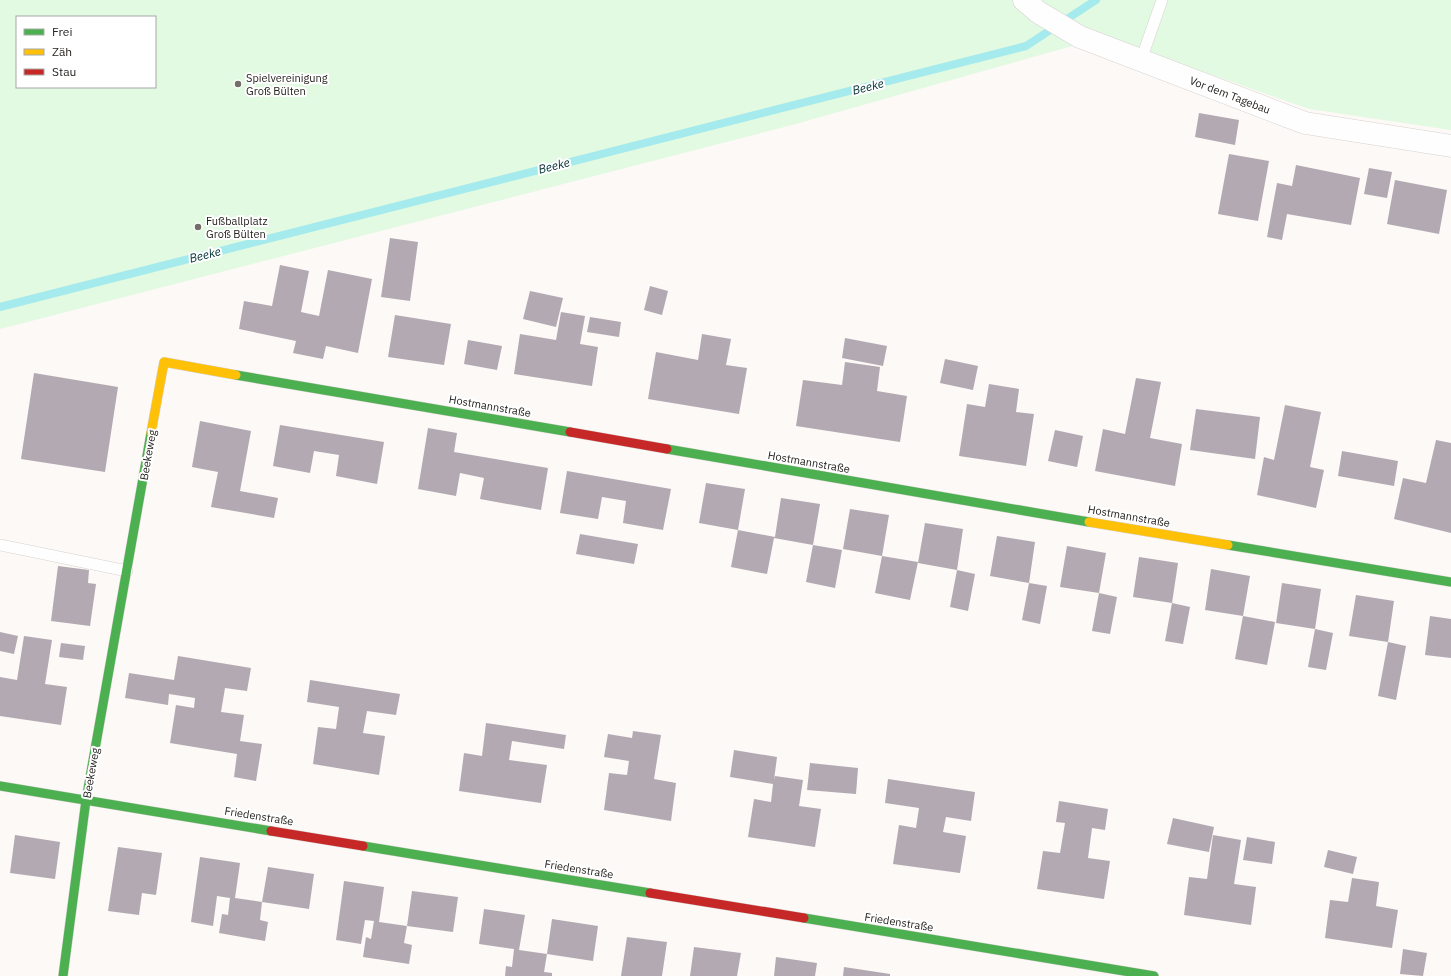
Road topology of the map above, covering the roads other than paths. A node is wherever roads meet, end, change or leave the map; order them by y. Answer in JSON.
{"nodes":[{"id":1,"x":1162,"y":0,"type":"edge"},
{"id":2,"x":1031,"y":6,"type":"edge"},
{"id":3,"x":1141,"y":60,"type":"junction"},
{"id":4,"x":1451,"y":146,"type":"edge"},
{"id":5,"x":164,"y":362,"type":"joint"},
{"id":6,"x":0,"y":545,"type":"edge"},
{"id":7,"x":127,"y":571,"type":"junction"},
{"id":8,"x":1451,"y":582,"type":"edge"},
{"id":9,"x":0,"y":786,"type":"edge"},
{"id":10,"x":86,"y":800,"type":"junction"},
{"id":11,"x":63,"y":976,"type":"edge"},
{"id":12,"x":1154,"y":976,"type":"edge"}],
"edges":[{"from":1,"to":3,"type":"lane"},
{"from":2,"to":3,"type":"street","name":"Vor dem Tagebau"},
{"from":3,"to":4,"type":"street","name":"Vor dem Tagebau"},
{"from":5,"to":7,"type":"street","name":"Beekeweg"},
{"from":5,"to":8,"type":"street","name":"Hostmannstraße"},
{"from":6,"to":7,"type":"lane"},
{"from":7,"to":10,"type":"street","name":"Beekeweg"},
{"from":9,"to":10,"type":"street","name":"Friedenstraße"},
{"from":10,"to":11,"type":"street","name":"Beekeweg"},
{"from":10,"to":12,"type":"street","name":"Friedenstraße"}]}
